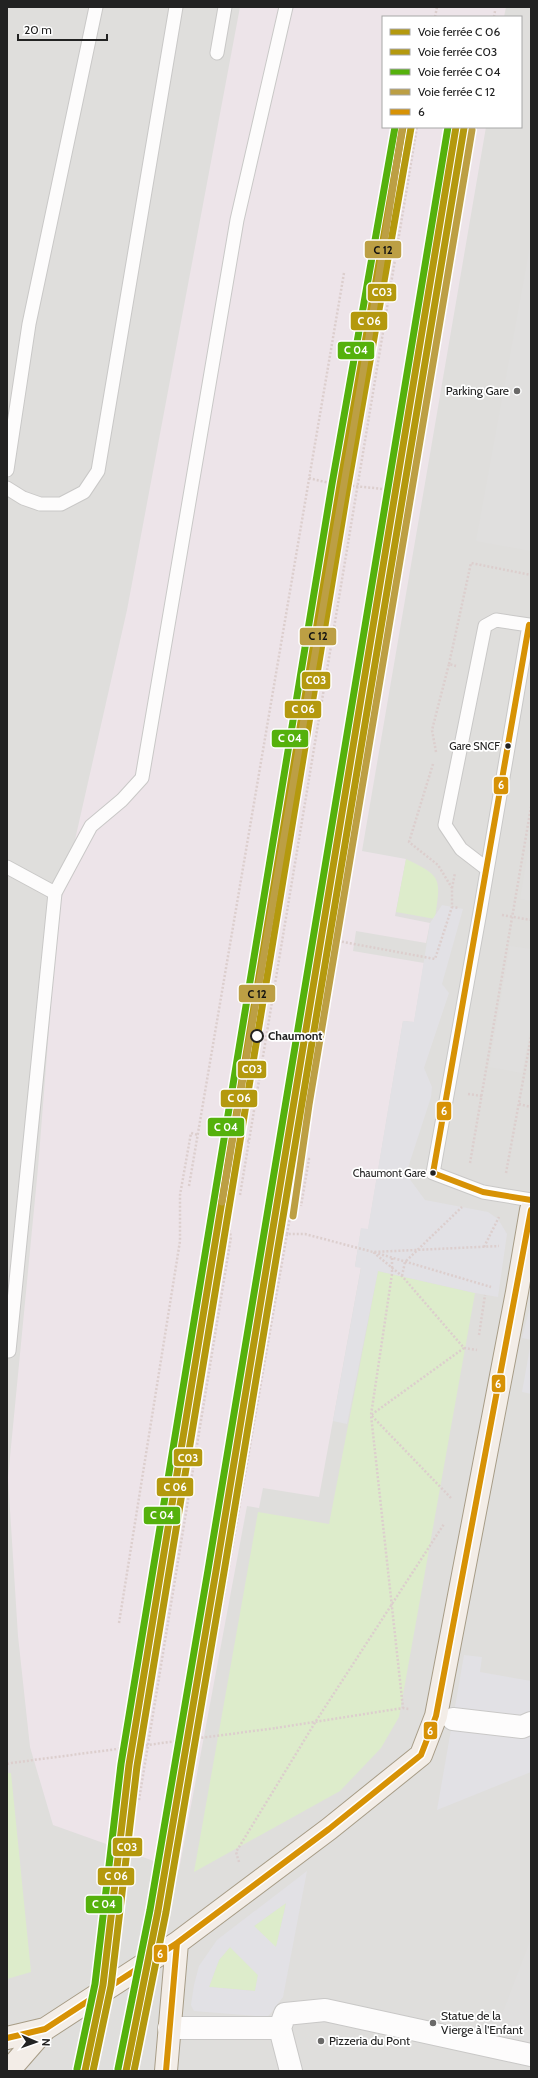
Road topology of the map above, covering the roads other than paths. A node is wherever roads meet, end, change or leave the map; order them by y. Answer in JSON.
{"nodes":[{"id":1,"x":96,"y":7,"type":"edge"},
{"id":2,"x":176,"y":7,"type":"edge"},
{"id":3,"x":225,"y":7,"type":"edge"},
{"id":4,"x":286,"y":7,"type":"edge"},
{"id":5,"x":217,"y":53,"type":"dead end"},
{"id":6,"x":7,"y":470,"type":"edge"},
{"id":7,"x":7,"y":488,"type":"edge"},
{"id":8,"x":530,"y":626,"type":"edge"},
{"id":9,"x":7,"y":867,"type":"edge"},
{"id":10,"x":487,"y":869,"type":"junction"},
{"id":11,"x":55,"y":892,"type":"junction"},
{"id":12,"x":531,"y":1200,"type":"edge"},
{"id":13,"x":531,"y":1210,"type":"edge"},
{"id":14,"x":526,"y":1269,"type":"edge"},
{"id":15,"x":9,"y":1351,"type":"dead end"},
{"id":16,"x":453,"y":1719,"type":"dead end"},
{"id":17,"x":531,"y":1723,"type":"edge"},
{"id":18,"x":177,"y":1943,"type":"junction"},
{"id":19,"x":282,"y":2021,"type":"junction"},
{"id":20,"x":49,"y":2027,"type":"junction"},
{"id":21,"x":169,"y":2028,"type":"junction"},
{"id":22,"x":7,"y":2038,"type":"edge"},
{"id":23,"x":7,"y":2046,"type":"edge"},
{"id":24,"x":531,"y":2055,"type":"edge"},
{"id":25,"x":11,"y":2070,"type":"edge"},
{"id":26,"x":166,"y":2071,"type":"edge"},
{"id":27,"x":291,"y":2071,"type":"edge"}],
"edges":[{"from":1,"to":6,"type":"lane"},
{"from":2,"to":7,"type":"lane"},
{"from":3,"to":5,"type":"lane"},
{"from":4,"to":11,"type":"lane"},
{"from":8,"to":10,"type":"lane"},
{"from":8,"to":10,"type":"lane"},
{"from":9,"to":11,"type":"lane"},
{"from":10,"to":12,"type":"lane"},
{"from":11,"to":15,"type":"lane"},
{"from":13,"to":14,"type":"main road"},
{"from":14,"to":18,"type":"main road"},
{"from":16,"to":17,"type":"street"},
{"from":18,"to":20,"type":"main road"},
{"from":18,"to":21,"type":"main road"},
{"from":19,"to":21,"type":"street"},
{"from":19,"to":24,"type":"street"},
{"from":19,"to":27,"type":"street"},
{"from":20,"to":22,"type":"main road"},
{"from":20,"to":25,"type":"main road"},
{"from":21,"to":26,"type":"main road"},
{"from":23,"to":25,"type":"main road"}]}
